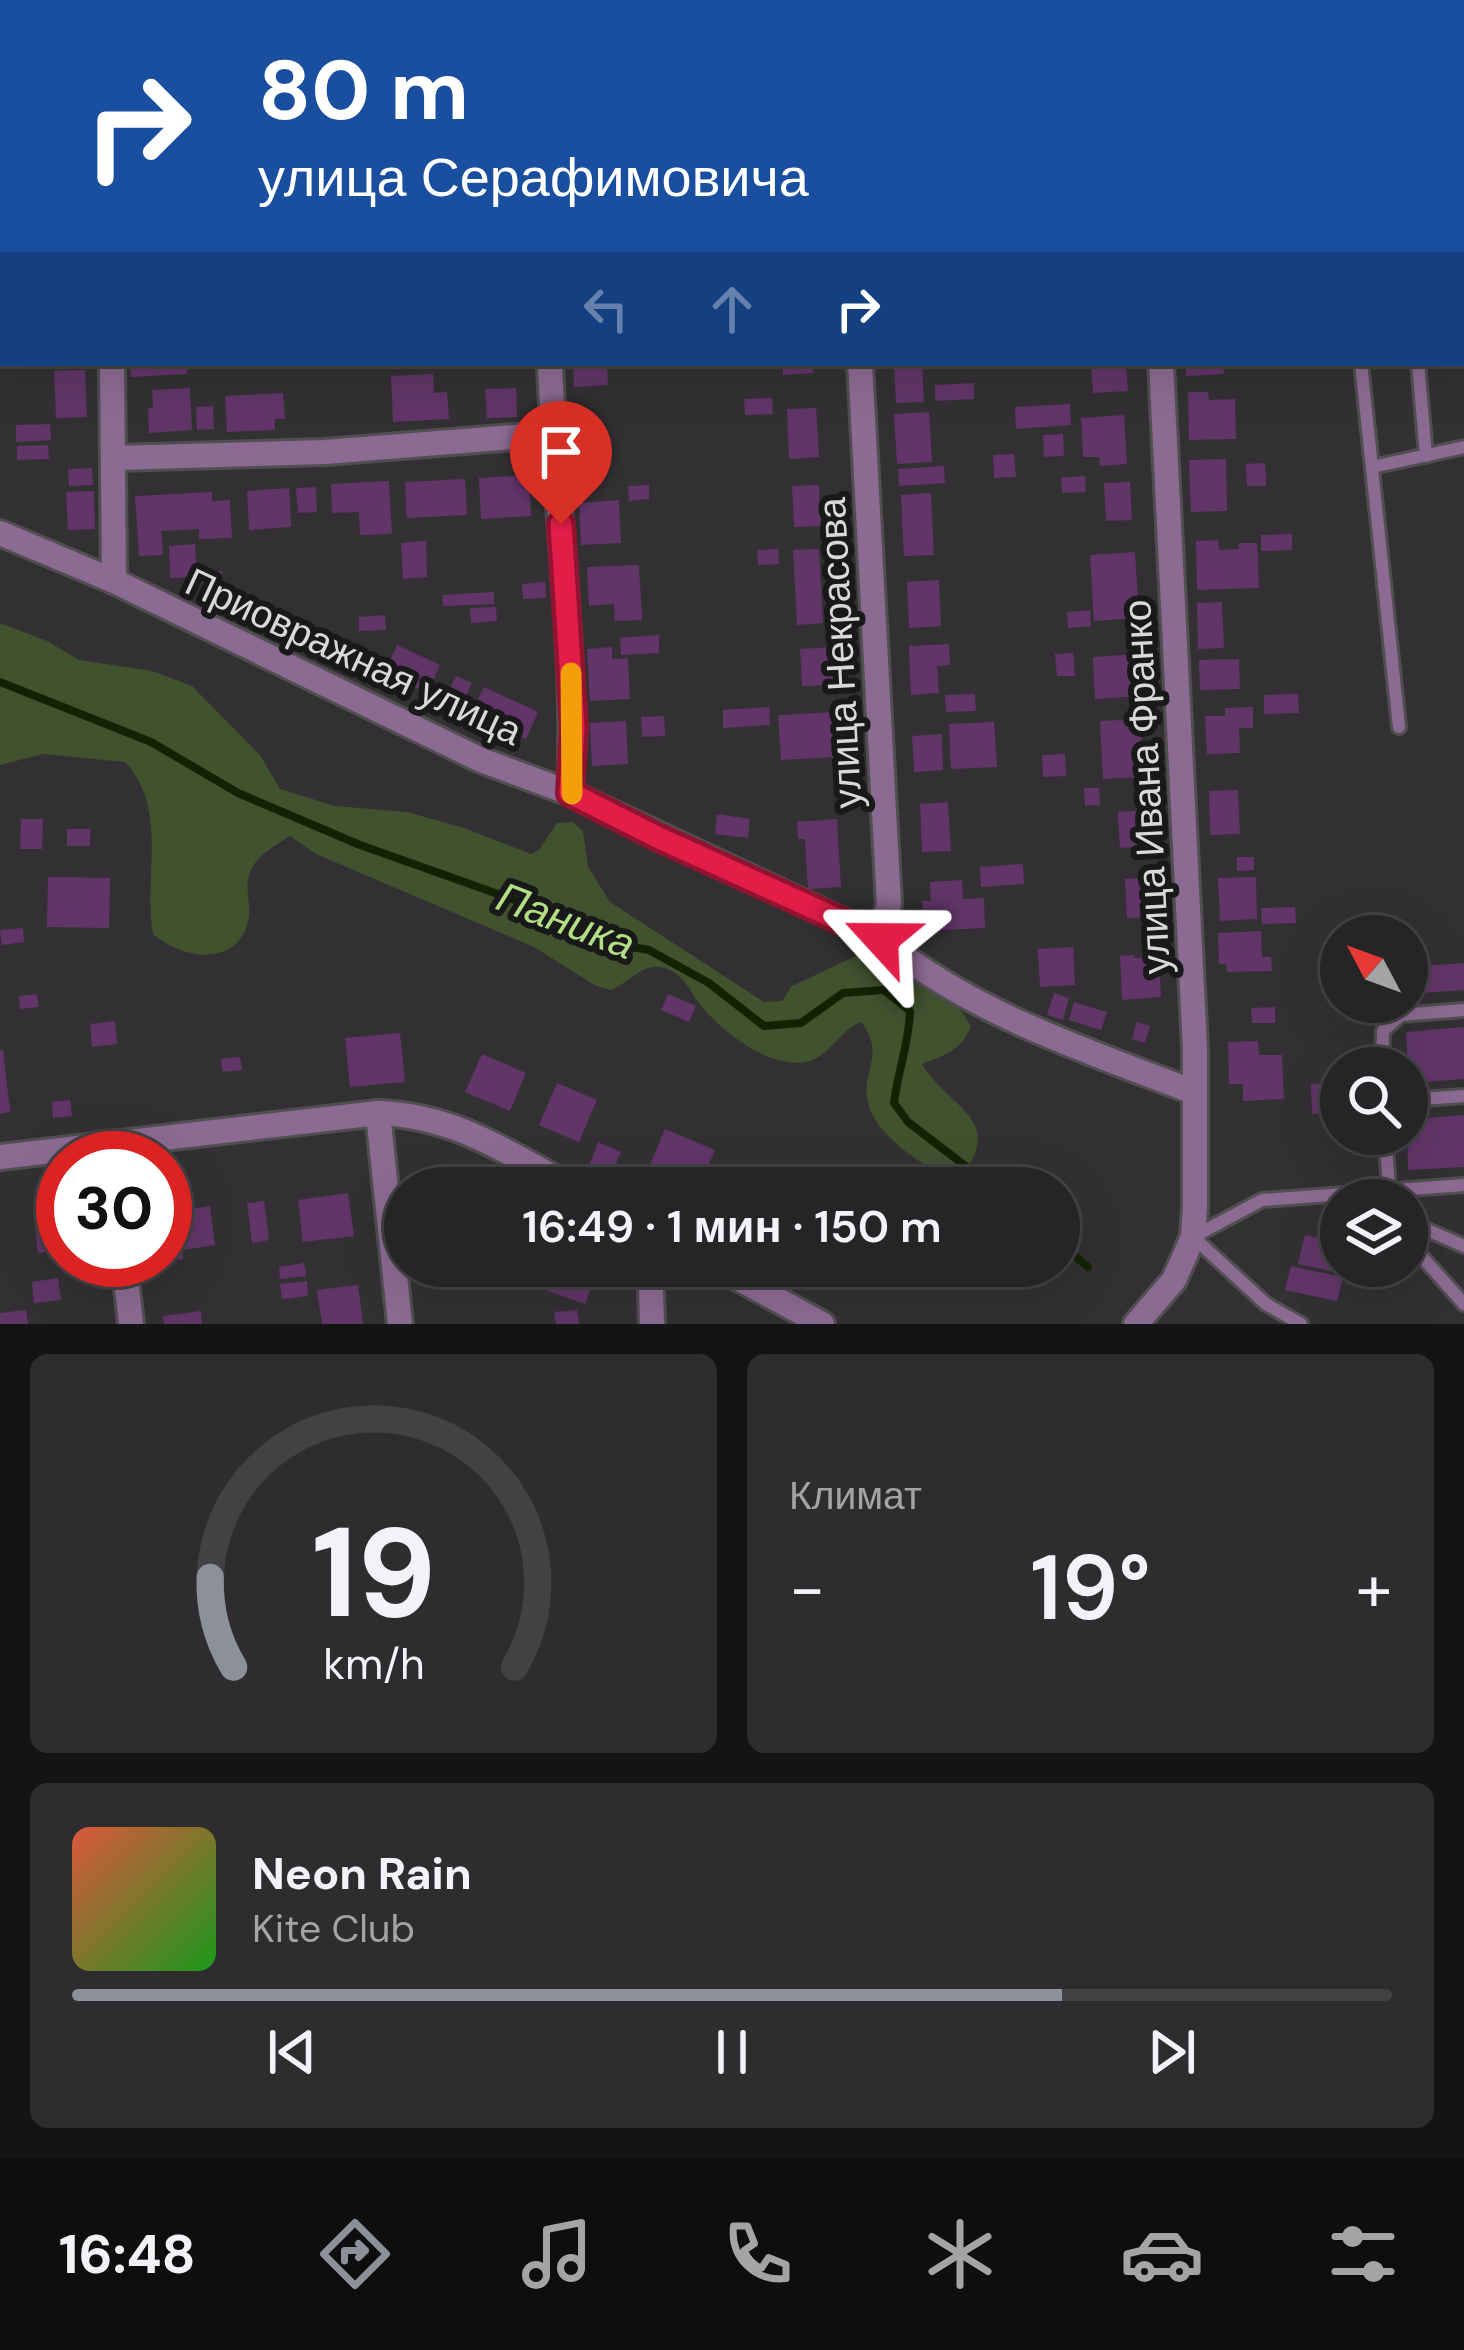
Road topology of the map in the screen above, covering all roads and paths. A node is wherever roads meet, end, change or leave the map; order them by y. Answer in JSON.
{"nodes":[{"id":1,"x":112,"y":366,"type":"edge"},
{"id":2,"x":550,"y":366,"type":"edge"},
{"id":3,"x":860,"y":366,"type":"edge"},
{"id":4,"x":1161,"y":366,"type":"edge"},
{"id":5,"x":1360,"y":366,"type":"edge"},
{"id":6,"x":1418,"y":366,"type":"edge"},
{"id":7,"x":553,"y":434,"type":"junction"},
{"id":8,"x":1464,"y":447,"type":"edge"},
{"id":9,"x":1426,"y":456,"type":"junction"},
{"id":10,"x":115,"y":458,"type":"junction"},
{"id":11,"x":1372,"y":467,"type":"junction"},
{"id":12,"x":0,"y":533,"type":"edge"},
{"id":13,"x":114,"y":581,"type":"junction"},
{"id":14,"x":1399,"y":727,"type":"dead end"},
{"id":15,"x":570,"y":793,"type":"junction"},
{"id":16,"x":881,"y":939,"type":"junction"},
{"id":17,"x":1464,"y":1010,"type":"edge"},
{"id":18,"x":1383,"y":1047,"type":"edge"},
{"id":19,"x":1195,"y":1092,"type":"junction"},
{"id":20,"x":1464,"y":1096,"type":"edge"},
{"id":21,"x":1428,"y":1099,"type":"edge"},
{"id":22,"x":378,"y":1113,"type":"junction"},
{"id":23,"x":192,"y":1139,"type":"edge"},
{"id":24,"x":36,"y":1155,"type":"edge"},
{"id":25,"x":0,"y":1157,"type":"edge"},
{"id":26,"x":534,"y":1167,"type":"edge"},
{"id":27,"x":1464,"y":1185,"type":"edge"},
{"id":28,"x":1428,"y":1190,"type":"edge"},
{"id":29,"x":1320,"y":1199,"type":"edge"},
{"id":30,"x":1428,"y":1230,"type":"edge"},
{"id":31,"x":1193,"y":1237,"type":"junction"},
{"id":32,"x":1464,"y":1246,"type":"edge"},
{"id":33,"x":1428,"y":1264,"type":"edge"},
{"id":34,"x":127,"y":1287,"type":"edge"},
{"id":35,"x":651,"y":1287,"type":"edge"},
{"id":36,"x":754,"y":1287,"type":"edge"},
{"id":37,"x":1464,"y":1304,"type":"edge"},
{"id":38,"x":131,"y":1324,"type":"edge"},
{"id":39,"x":400,"y":1324,"type":"edge"},
{"id":40,"x":652,"y":1324,"type":"edge"},
{"id":41,"x":822,"y":1324,"type":"edge"},
{"id":42,"x":1136,"y":1324,"type":"edge"},
{"id":43,"x":1300,"y":1324,"type":"edge"}],
"edges":[{"from":1,"to":10,"type":"street"},
{"from":2,"to":7,"type":"street"},
{"from":3,"to":16,"type":"street","name":"улица Некрасова"},
{"from":4,"to":19,"type":"street","name":"улица Ивана Франко"},
{"from":5,"to":11,"type":"lane"},
{"from":6,"to":9,"type":"lane"},
{"from":7,"to":10,"type":"street"},
{"from":7,"to":15,"type":"street"},
{"from":8,"to":9,"type":"lane"},
{"from":9,"to":11,"type":"lane"},
{"from":10,"to":13,"type":"street"},
{"from":11,"to":14,"type":"lane"},
{"from":12,"to":13,"type":"street","name":"Приовражная улица"},
{"from":13,"to":15,"type":"street","name":"Приовражная улица"},
{"from":15,"to":16,"type":"street","name":"Приовражная улица"},
{"from":16,"to":19,"type":"street","name":"Приовражная улица"},
{"from":17,"to":18,"type":"lane"},
{"from":19,"to":31,"type":"street","name":"улица Ивана Франко"},
{"from":20,"to":21,"type":"lane"},
{"from":22,"to":23,"type":"street"},
{"from":22,"to":26,"type":"street"},
{"from":22,"to":39,"type":"street"},
{"from":24,"to":25,"type":"street"},
{"from":27,"to":28,"type":"lane"},
{"from":29,"to":31,"type":"lane"},
{"from":30,"to":32,"type":"lane"},
{"from":31,"to":42,"type":"street"},
{"from":31,"to":43,"type":"lane"},
{"from":33,"to":37,"type":"lane"},
{"from":34,"to":38,"type":"street"},
{"from":35,"to":40,"type":"street"},
{"from":36,"to":41,"type":"street"}]}
